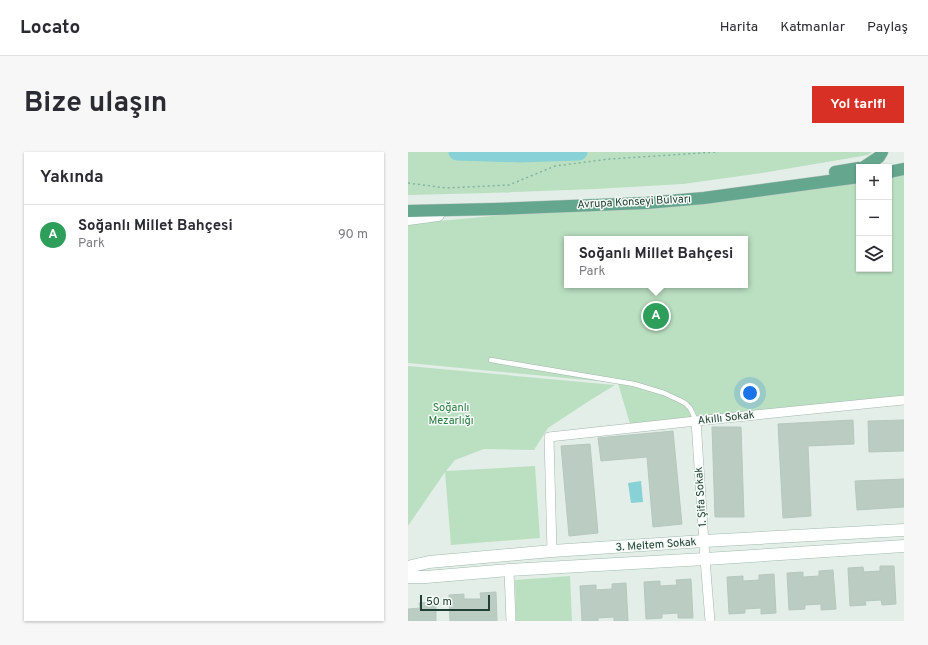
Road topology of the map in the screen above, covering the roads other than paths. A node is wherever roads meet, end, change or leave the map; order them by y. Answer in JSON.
{"nodes":[{"id":1,"x":881,"y":154,"type":"edge"},
{"id":2,"x":868,"y":164,"type":"edge"},
{"id":3,"x":856,"y":168,"type":"edge"},
{"id":4,"x":904,"y":169,"type":"edge"},
{"id":5,"x":892,"y":171,"type":"edge"},
{"id":6,"x":856,"y":177,"type":"edge"},
{"id":7,"x":758,"y":190,"type":"junction"},
{"id":8,"x":495,"y":209,"type":"junction"},
{"id":9,"x":408,"y":211,"type":"edge"},
{"id":10,"x":408,"y":219,"type":"edge"},
{"id":11,"x":491,"y":360,"type":"dead end"},
{"id":12,"x":904,"y":400,"type":"edge"},
{"id":13,"x":696,"y":421,"type":"junction"},
{"id":14,"x":904,"y":530,"type":"edge"},
{"id":15,"x":704,"y":541,"type":"junction"},
{"id":16,"x":904,"y":546,"type":"edge"},
{"id":17,"x":552,"y":552,"type":"junction"},
{"id":18,"x":705,"y":559,"type":"junction"},
{"id":19,"x":408,"y":567,"type":"edge"},
{"id":20,"x":509,"y":570,"type":"junction"},
{"id":21,"x":408,"y":577,"type":"edge"},
{"id":22,"x":511,"y":621,"type":"edge"},
{"id":23,"x":710,"y":621,"type":"edge"}],
"edges":[{"from":1,"to":2,"type":"main road"},
{"from":3,"to":7,"type":"main road"},
{"from":4,"to":5,"type":"main road"},
{"from":6,"to":7,"type":"main road","name":"Avrupa Konseyi Bulvarı"},
{"from":7,"to":8,"type":"main road","name":"Avrupa Konseyi Bulvarı"},
{"from":8,"to":9,"type":"main road","name":"Avrupa Konseyi Bulvarı"},
{"from":8,"to":10,"type":"street"},
{"from":11,"to":13,"type":"lane"},
{"from":12,"to":13,"type":"street","name":"Akıllı Sokak"},
{"from":13,"to":15,"type":"street","name":"1. Şifa Sokak"},
{"from":13,"to":17,"type":"street","name":"Akıllı Sokak"},
{"from":14,"to":15,"type":"street","name":"3. Meltem Sokak"},
{"from":15,"to":17,"type":"street","name":"3. Meltem Sokak"},
{"from":15,"to":18,"type":"street","name":"1. Şifa Sokak"},
{"from":16,"to":18,"type":"street","name":"3. Meltem Sokak"},
{"from":17,"to":19,"type":"street","name":"3. Meltem Sokak"},
{"from":18,"to":20,"type":"street","name":"3. Meltem Sokak"},
{"from":18,"to":23,"type":"street","name":"1. Şifa Sokak"},
{"from":20,"to":21,"type":"street","name":"3. Meltem Sokak"},
{"from":20,"to":22,"type":"street"}]}
